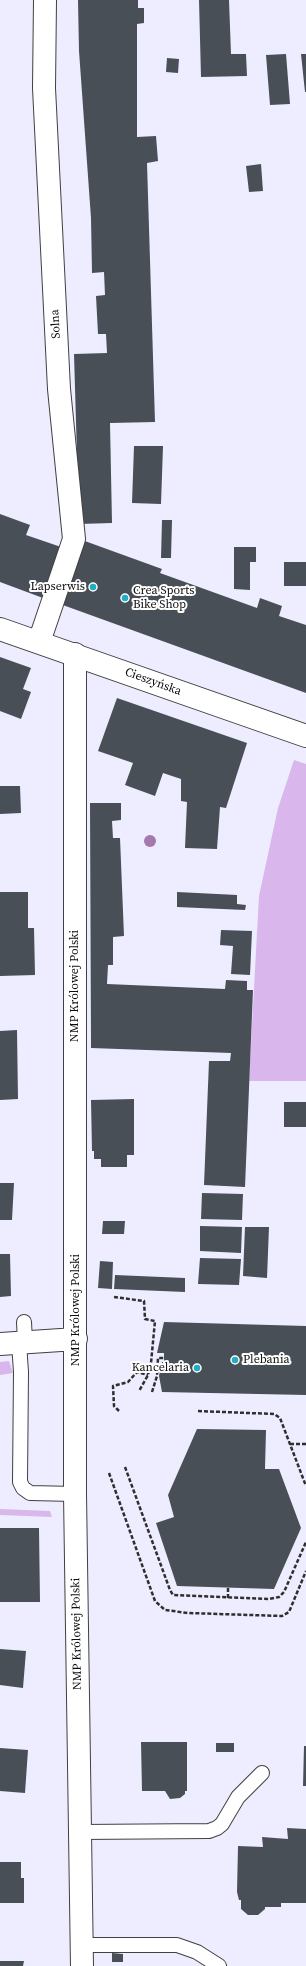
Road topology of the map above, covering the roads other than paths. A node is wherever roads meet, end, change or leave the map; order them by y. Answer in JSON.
{"nodes":[{"id":1,"x":45,"y":0,"type":"edge"},
{"id":2,"x":0,"y":628,"type":"edge"},
{"id":3,"x":40,"y":642,"type":"junction"},
{"id":4,"x":75,"y":654,"type":"junction"},
{"id":5,"x":306,"y":736,"type":"edge"},
{"id":6,"x":17,"y":1338,"type":"edge"},
{"id":7,"x":76,"y":1339,"type":"junction"},
{"id":8,"x":75,"y":1494,"type":"junction"},
{"id":9,"x":262,"y":1773,"type":"dead end"},
{"id":10,"x":80,"y":1832,"type":"junction"},
{"id":11,"x":82,"y":1945,"type":"junction"},
{"id":12,"x":82,"y":1966,"type":"edge"},
{"id":13,"x":219,"y":1966,"type":"edge"}],
"edges":[{"from":1,"to":3,"type":"street","name":"Solna"},
{"from":2,"to":3,"type":"street","name":"Cieszyńska"},
{"from":3,"to":4,"type":"street","name":"Cieszyńska"},
{"from":4,"to":5,"type":"street","name":"Cieszyńska"},
{"from":4,"to":7,"type":"street","name":"NMP Królowej Polski"},
{"from":6,"to":7,"type":"street"},
{"from":6,"to":8,"type":"lane"},
{"from":7,"to":8,"type":"street","name":"NMP Królowej Polski"},
{"from":8,"to":10,"type":"street","name":"NMP Królowej Polski"},
{"from":9,"to":10,"type":"lane"},
{"from":10,"to":11,"type":"street","name":"NMP Królowej Polski"},
{"from":11,"to":12,"type":"street","name":"NMP Królowej Polski"},
{"from":11,"to":13,"type":"lane"}]}
